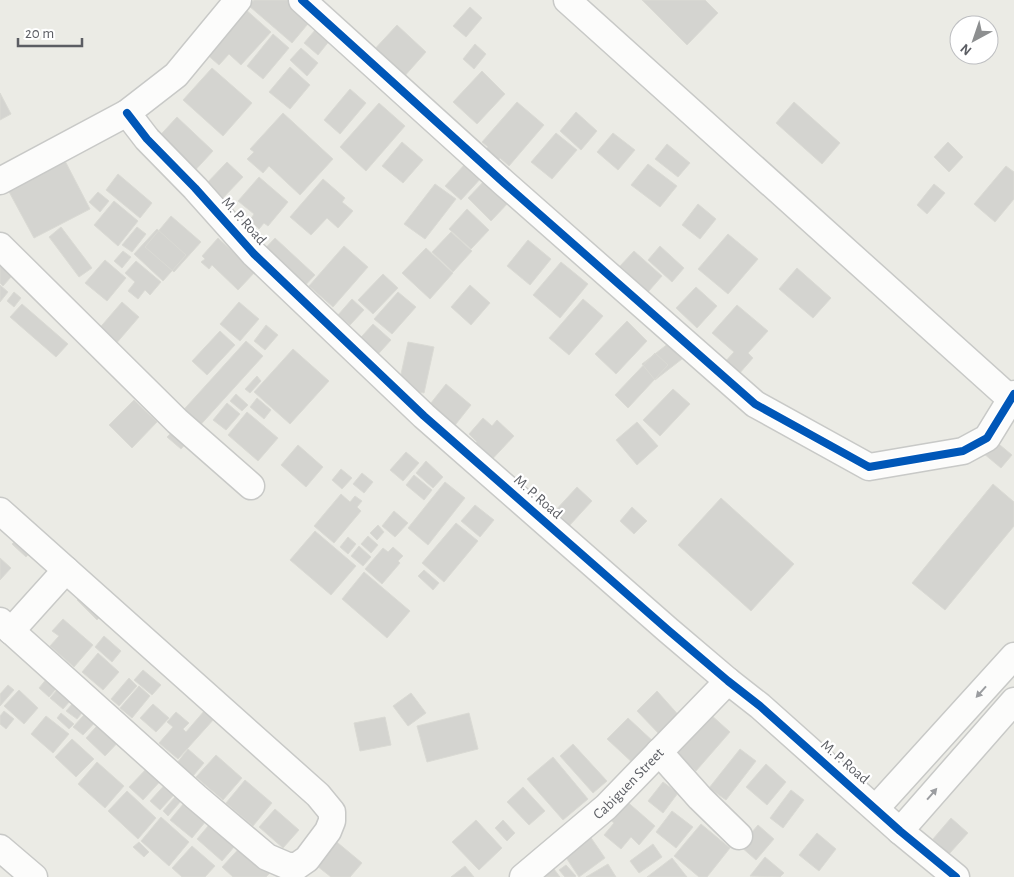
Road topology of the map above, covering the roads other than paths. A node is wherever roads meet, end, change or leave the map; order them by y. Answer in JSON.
{"nodes":[{"id":1,"x":238,"y":0,"type":"edge"},
{"id":2,"x":302,"y":0,"type":"edge"},
{"id":3,"x":567,"y":0,"type":"edge"},
{"id":4,"x":127,"y":113,"type":"junction"},
{"id":5,"x":0,"y":181,"type":"edge"},
{"id":6,"x":0,"y":246,"type":"edge"},
{"id":7,"x":1013,"y":398,"type":"edge"},
{"id":8,"x":251,"y":486,"type":"dead end"},
{"id":9,"x":0,"y":511,"type":"edge"},
{"id":10,"x":66,"y":570,"type":"junction"},
{"id":11,"x":6,"y":626,"type":"edge"},
{"id":12,"x":1014,"y":656,"type":"edge"},
{"id":13,"x":728,"y":681,"type":"junction"},
{"id":14,"x":1014,"y":702,"type":"edge"},
{"id":15,"x":659,"y":752,"type":"junction"},
{"id":16,"x":876,"y":808,"type":"junction"},
{"id":17,"x":900,"y":831,"type":"junction"},
{"id":18,"x":740,"y":836,"type":"dead end"},
{"id":19,"x":0,"y":848,"type":"edge"},
{"id":20,"x":34,"y":877,"type":"edge"},
{"id":21,"x":523,"y":877,"type":"edge"},
{"id":22,"x":956,"y":877,"type":"edge"}],
"edges":[{"from":1,"to":4,"type":"street"},
{"from":2,"to":7,"type":"street"},
{"from":3,"to":7,"type":"street"},
{"from":4,"to":5,"type":"street"},
{"from":4,"to":13,"type":"street","name":"M. P. Road"},
{"from":6,"to":8,"type":"street"},
{"from":9,"to":10,"type":"street"},
{"from":10,"to":11,"type":"street"},
{"from":10,"to":11,"type":"street"},
{"from":12,"to":16,"type":"street","one_way":true},
{"from":13,"to":15,"type":"street","name":"Cabiguen Street"},
{"from":13,"to":16,"type":"street","name":"M. P. Road"},
{"from":17,"to":14,"type":"street","one_way":true},
{"from":15,"to":18,"type":"street"},
{"from":15,"to":21,"type":"street","name":"Cabiguen Street"},
{"from":16,"to":17,"type":"street","name":"M. P. Road"},
{"from":17,"to":22,"type":"street","name":"M. P. Road"},
{"from":19,"to":20,"type":"street"}]}
